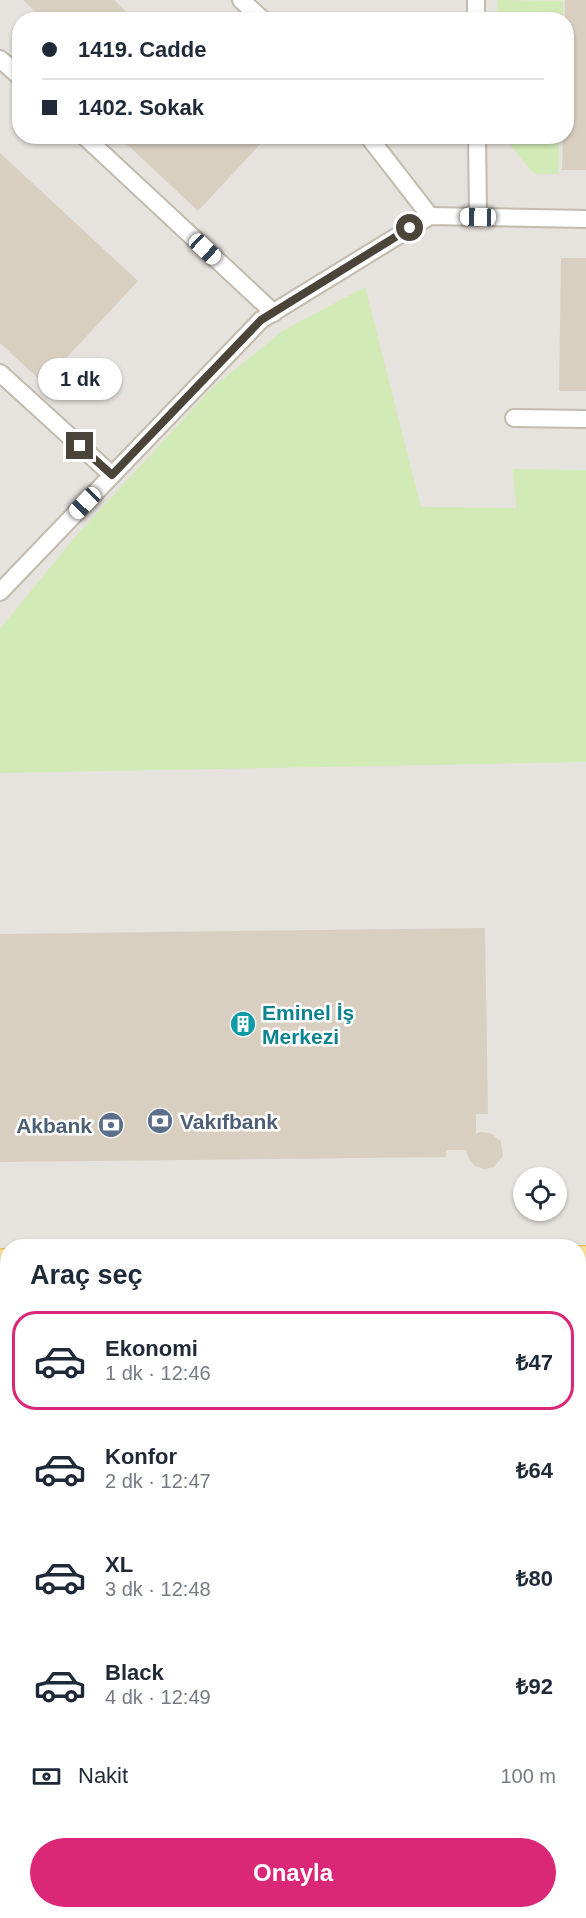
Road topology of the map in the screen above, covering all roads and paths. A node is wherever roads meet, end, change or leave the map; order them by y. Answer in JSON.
{"nodes":[{"id":1,"x":241,"y":0,"type":"edge"},
{"id":2,"x":254,"y":12,"type":"edge"},
{"id":3,"x":0,"y":59,"type":"edge"},
{"id":4,"x":12,"y":70,"type":"edge"},
{"id":5,"x":93,"y":144,"type":"edge"},
{"id":6,"x":374,"y":144,"type":"edge"},
{"id":7,"x":477,"y":144,"type":"edge"},
{"id":8,"x":429,"y":216,"type":"junction"},
{"id":9,"x":478,"y":217,"type":"junction"},
{"id":10,"x":586,"y":219,"type":"edge"},
{"id":11,"x":274,"y":313,"type":"junction"},
{"id":12,"x":0,"y":373,"type":"edge"},
{"id":13,"x":514,"y":418,"type":"dead end"},
{"id":14,"x":586,"y":419,"type":"edge"},
{"id":15,"x":112,"y":475,"type":"junction"},
{"id":16,"x":0,"y":592,"type":"edge"}],
"edges":[{"from":1,"to":2,"type":"lane"},
{"from":3,"to":4,"type":"lane"},
{"from":5,"to":11,"type":"lane"},
{"from":6,"to":8,"type":"lane"},
{"from":7,"to":9,"type":"lane"},
{"from":8,"to":9,"type":"lane"},
{"from":8,"to":11,"type":"lane"},
{"from":9,"to":10,"type":"lane"},
{"from":11,"to":15,"type":"lane"},
{"from":12,"to":15,"type":"lane"},
{"from":13,"to":14,"type":"lane"},
{"from":15,"to":16,"type":"lane"}]}
